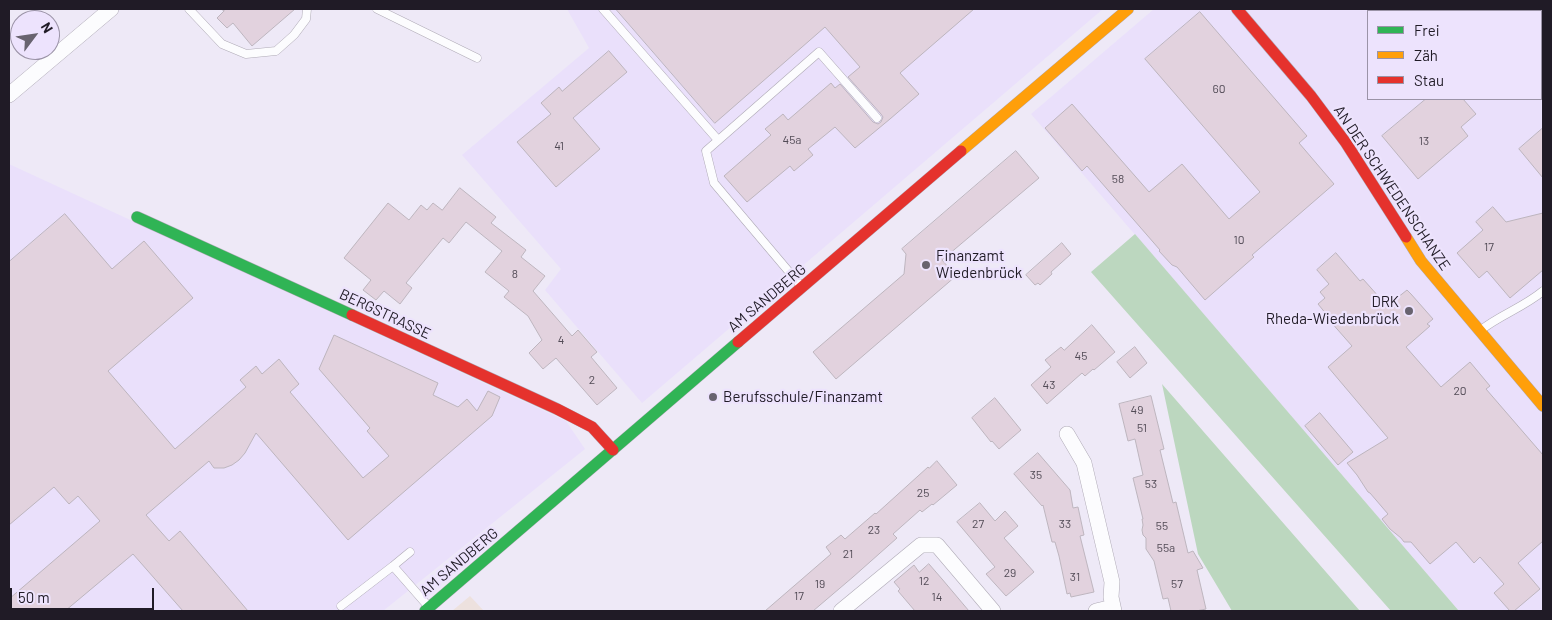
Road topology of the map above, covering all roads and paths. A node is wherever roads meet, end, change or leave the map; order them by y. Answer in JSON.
{"nodes":[{"id":1,"x":110,"y":9,"type":"edge"},
{"id":2,"x":189,"y":9,"type":"edge"},
{"id":3,"x":306,"y":9,"type":"edge"},
{"id":4,"x":377,"y":9,"type":"edge"},
{"id":5,"x":603,"y":9,"type":"edge"},
{"id":6,"x":1128,"y":9,"type":"edge"},
{"id":7,"x":1237,"y":9,"type":"edge"},
{"id":8,"x":477,"y":58,"type":"dead end"},
{"id":9,"x":9,"y":95,"type":"edge"},
{"id":10,"x":877,"y":118,"type":"dead end"},
{"id":11,"x":718,"y":140,"type":"junction"},
{"id":12,"x":137,"y":217,"type":"dead end"},
{"id":13,"x":803,"y":288,"type":"junction"},
{"id":14,"x":1543,"y":291,"type":"edge"},
{"id":15,"x":1479,"y":331,"type":"junction"},
{"id":16,"x":1543,"y":406,"type":"edge"},
{"id":17,"x":1067,"y":434,"type":"dead end"},
{"id":18,"x":613,"y":450,"type":"junction"},
{"id":19,"x":410,"y":552,"type":"dead end"},
{"id":20,"x":393,"y":566,"type":"junction"},
{"id":21,"x":341,"y":606,"type":"dead end"},
{"id":22,"x":1114,"y":609,"type":"edge"},
{"id":23,"x":429,"y":610,"type":"edge"},
{"id":24,"x":842,"y":611,"type":"edge"},
{"id":25,"x":993,"y":611,"type":"edge"},
{"id":26,"x":1096,"y":611,"type":"edge"}],
"edges":[{"from":1,"to":9,"type":"street"},
{"from":2,"to":3,"type":"lane"},
{"from":4,"to":8,"type":"lane"},
{"from":5,"to":11,"type":"lane"},
{"from":6,"to":13,"type":"street","name":"AM SANDBERG"},
{"from":7,"to":15,"type":"street","name":"AN DER SCHWEDENSCHANZE"},
{"from":10,"to":11,"type":"lane"},
{"from":11,"to":13,"type":"lane"},
{"from":12,"to":18,"type":"street","name":"BERGSTRASSE"},
{"from":13,"to":18,"type":"street","name":"AM SANDBERG"},
{"from":14,"to":15,"type":"lane"},
{"from":15,"to":16,"type":"street","name":"AN DER SCHWEDENSCHANZE"},
{"from":17,"to":22,"type":"street"},
{"from":18,"to":23,"type":"street","name":"AM SANDBERG"},
{"from":19,"to":20,"type":"lane"},
{"from":20,"to":21,"type":"lane"},
{"from":20,"to":23,"type":"lane"},
{"from":22,"to":26,"type":"street"},
{"from":24,"to":25,"type":"street"}]}
